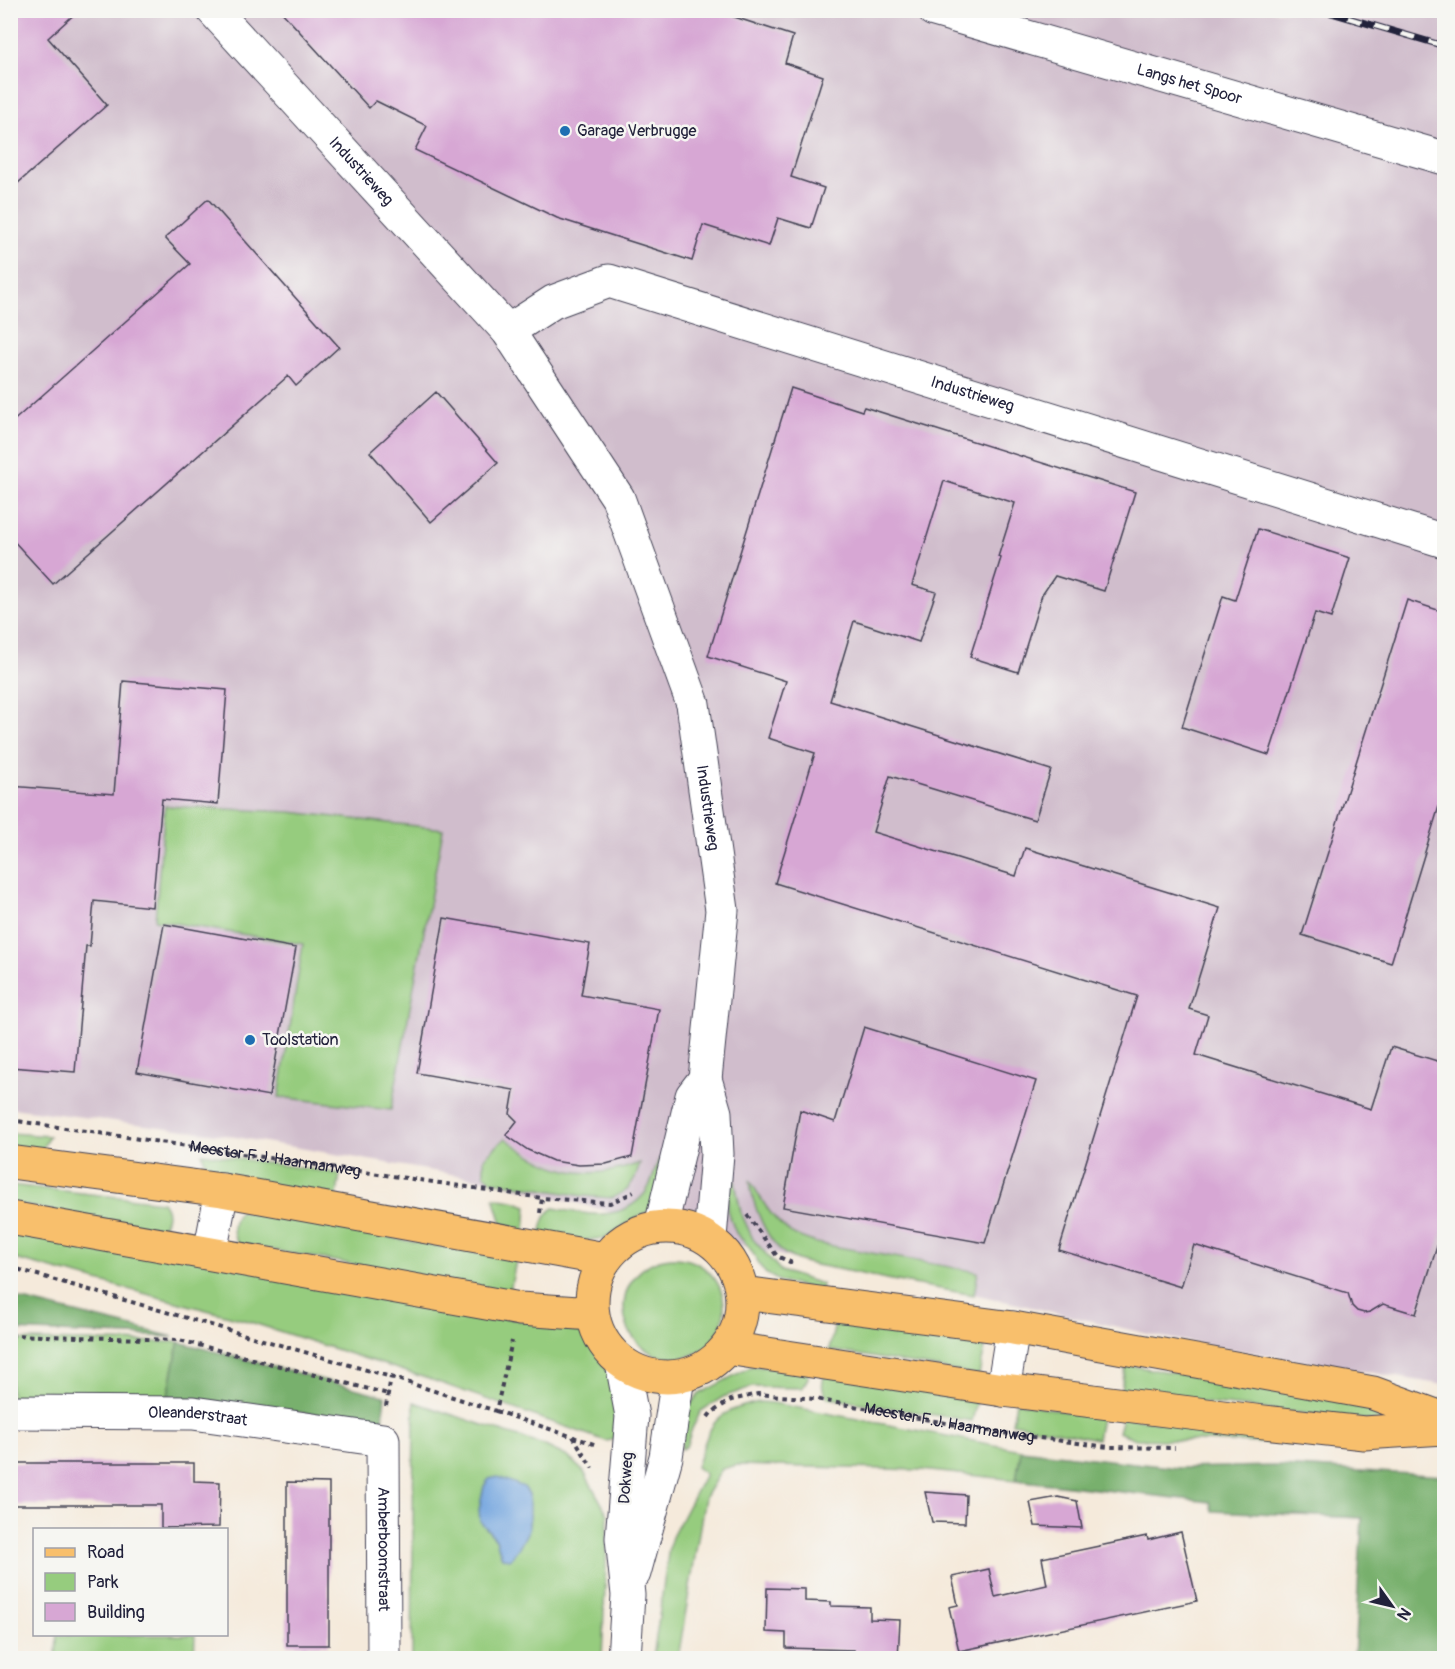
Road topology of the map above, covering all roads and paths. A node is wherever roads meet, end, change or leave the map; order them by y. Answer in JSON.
{"nodes":[{"id":1,"x":213,"y":10,"type":"edge"},
{"id":2,"x":934,"y":10,"type":"edge"},
{"id":3,"x":1444,"y":158,"type":"edge"},
{"id":4,"x":508,"y":331,"type":"junction"},
{"id":5,"x":1444,"y":542,"type":"edge"},
{"id":6,"x":705,"y":1078,"type":"junction"},
{"id":7,"x":10,"y":1120,"type":"edge"},
{"id":8,"x":10,"y":1162,"type":"edge"},
{"id":9,"x":222,"y":1190,"type":"junction"},
{"id":10,"x":542,"y":1198,"type":"dead end"},
{"id":11,"x":10,"y":1218,"type":"edge"},
{"id":12,"x":661,"y":1226,"type":"junction"},
{"id":13,"x":710,"y":1238,"type":"junction"},
{"id":14,"x":210,"y":1253,"type":"junction"},
{"id":15,"x":605,"y":1259,"type":"junction"},
{"id":16,"x":743,"y":1293,"type":"junction"},
{"id":17,"x":592,"y":1314,"type":"junction"},
{"id":18,"x":1013,"y":1328,"type":"junction"},
{"id":19,"x":10,"y":1335,"type":"edge"},
{"id":20,"x":727,"y":1348,"type":"junction"},
{"id":21,"x":622,"y":1363,"type":"junction"},
{"id":22,"x":391,"y":1377,"type":"dead end"},
{"id":23,"x":678,"y":1377,"type":"junction"},
{"id":24,"x":1003,"y":1390,"type":"junction"},
{"id":25,"x":495,"y":1411,"type":"dead end"},
{"id":26,"x":10,"y":1412,"type":"edge"},
{"id":27,"x":1444,"y":1419,"type":"edge"},
{"id":28,"x":706,"y":1422,"type":"dead end"},
{"id":29,"x":1444,"y":1428,"type":"edge"},
{"id":30,"x":383,"y":1440,"type":"joint"},
{"id":31,"x":1177,"y":1448,"type":"dead end"},
{"id":32,"x":628,"y":1452,"type":"junction"},
{"id":33,"x":628,"y":1595,"type":"junction"},
{"id":34,"x":384,"y":1659,"type":"edge"},
{"id":35,"x":624,"y":1659,"type":"edge"}],
"edges":[{"from":1,"to":4,"type":"street","name":"Industrieweg"},
{"from":2,"to":3,"type":"street","name":"Langs het Spoor"},
{"from":4,"to":5,"type":"street","name":"Industrieweg"},
{"from":4,"to":6,"type":"street","name":"Industrieweg"},
{"from":6,"to":12,"type":"street","name":"Industrieweg"},
{"from":6,"to":13,"type":"street","name":"Industrieweg"},
{"from":7,"to":10,"type":"path","name":"Meester F.J. Haarmanweg"},
{"from":8,"to":9,"type":"main road"},
{"from":9,"to":14,"type":"street"},
{"from":9,"to":15,"type":"main road"},
{"from":11,"to":14,"type":"main road"},
{"from":12,"to":13,"type":"main road"},
{"from":12,"to":15,"type":"main road"},
{"from":13,"to":16,"type":"main road"},
{"from":14,"to":17,"type":"main road"},
{"from":15,"to":17,"type":"main road"},
{"from":16,"to":18,"type":"main road"},
{"from":16,"to":20,"type":"main road"},
{"from":17,"to":21,"type":"main road"},
{"from":18,"to":24,"type":"street"},
{"from":18,"to":27,"type":"main road"},
{"from":19,"to":22,"type":"path"},
{"from":20,"to":23,"type":"main road"},
{"from":20,"to":24,"type":"main road"},
{"from":21,"to":23,"type":"main road"},
{"from":21,"to":32,"type":"street","name":"Dokweg"},
{"from":23,"to":33,"type":"street","name":"Dokweg"},
{"from":24,"to":29,"type":"main road"},
{"from":25,"to":32,"type":"path"},
{"from":26,"to":30,"type":"street","name":"Oleanderstraat"},
{"from":28,"to":31,"type":"path","name":"Meester F.J. Haarmanweg"},
{"from":30,"to":34,"type":"street","name":"Amberboomstraat"},
{"from":32,"to":33,"type":"street","name":"Dokweg"},
{"from":33,"to":35,"type":"street","name":"Dokweg"}]}
